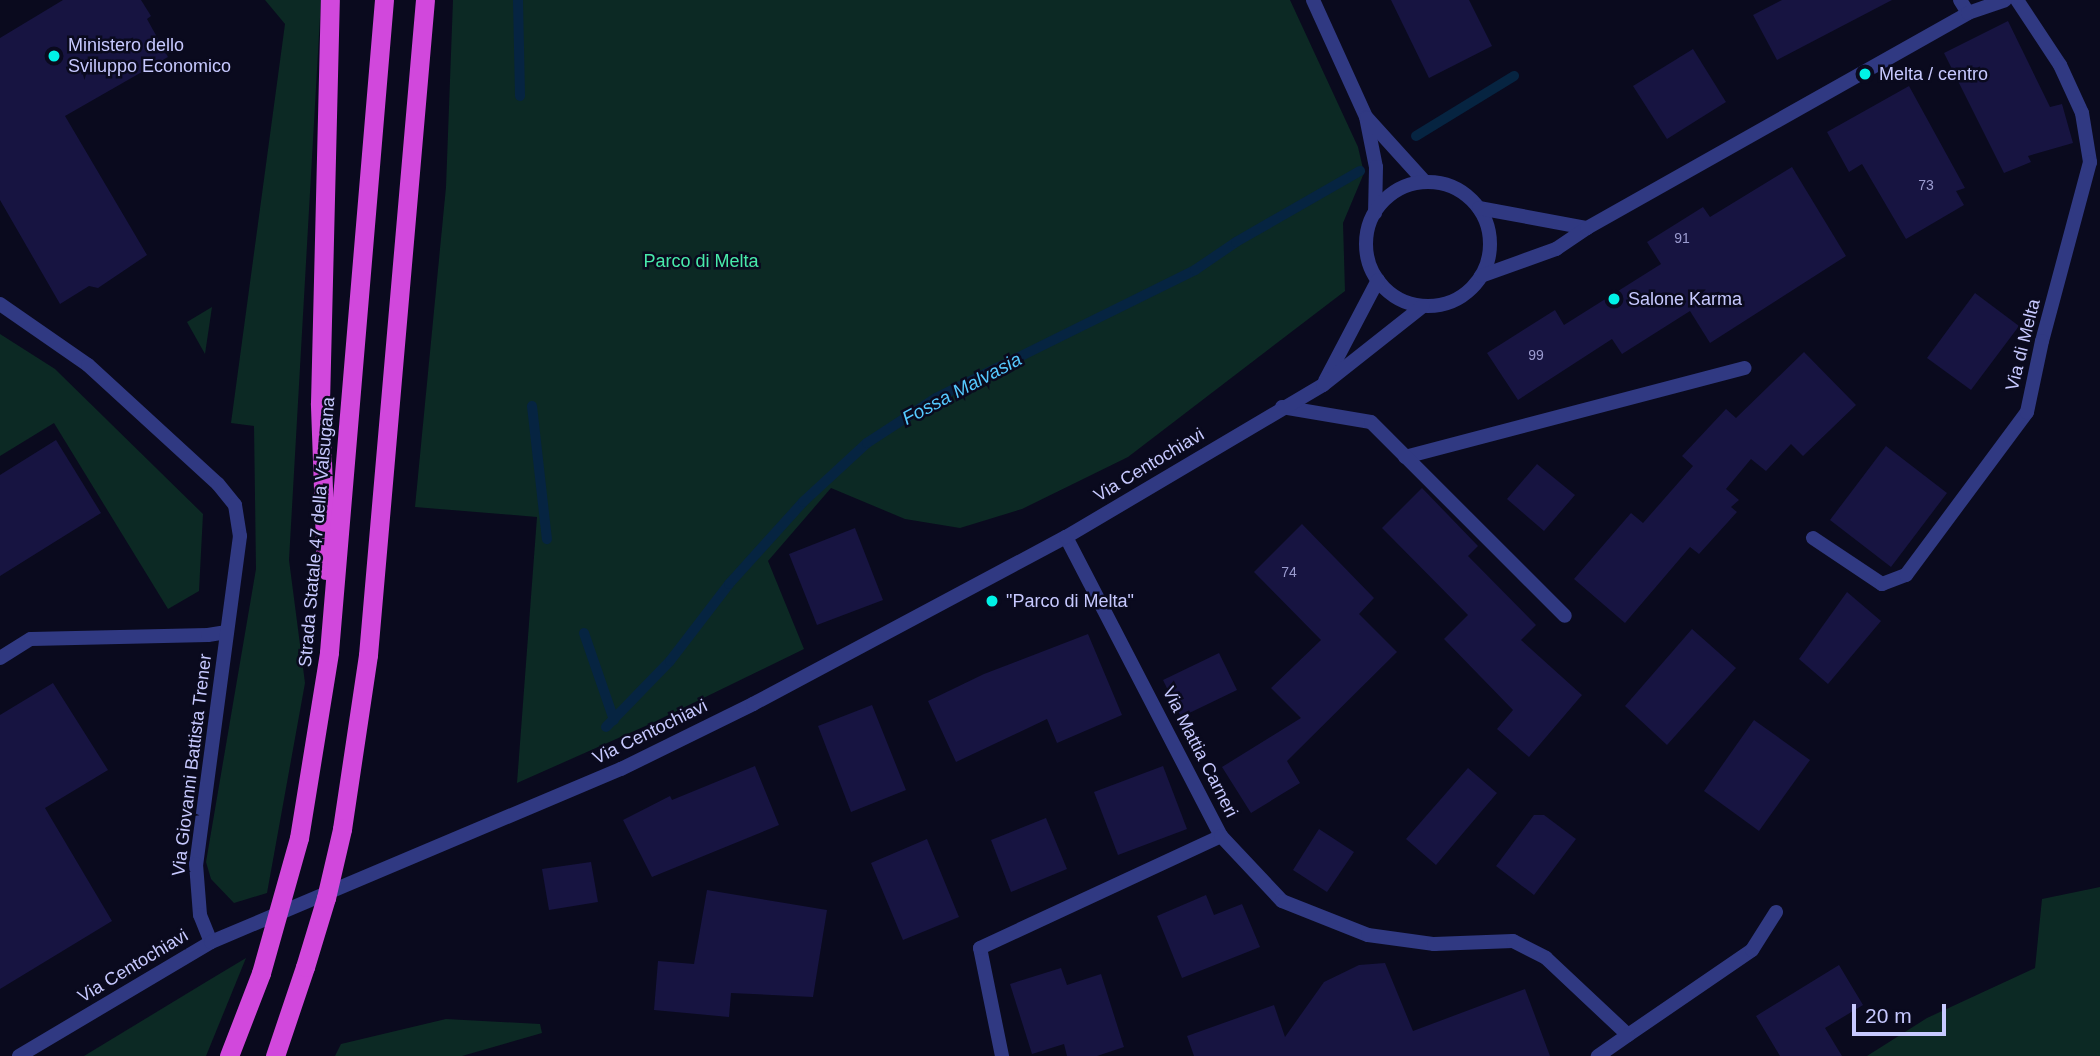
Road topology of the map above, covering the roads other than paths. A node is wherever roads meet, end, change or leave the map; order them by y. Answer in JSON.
{"nodes":[{"id":1,"x":330,"y":0,"type":"edge"},
{"id":2,"x":384,"y":0,"type":"edge"},
{"id":3,"x":425,"y":0,"type":"edge"},
{"id":4,"x":1313,"y":0,"type":"edge"},
{"id":5,"x":1960,"y":0,"type":"edge"},
{"id":6,"x":2005,"y":0,"type":"edge"},
{"id":7,"x":2017,"y":0,"type":"edge"},
{"id":8,"x":1968,"y":13,"type":"junction"},
{"id":9,"x":1366,"y":117,"type":"junction"},
{"id":10,"x":1425,"y":182,"type":"junction"},
{"id":11,"x":1479,"y":208,"type":"junction"},
{"id":12,"x":1375,"y":213,"type":"junction"},
{"id":13,"x":1587,"y":228,"type":"junction"},
{"id":14,"x":1482,"y":276,"type":"junction"},
{"id":15,"x":1378,"y":280,"type":"junction"},
{"id":16,"x":0,"y":304,"type":"edge"},
{"id":17,"x":1423,"y":306,"type":"junction"},
{"id":18,"x":1745,"y":368,"type":"dead end"},
{"id":19,"x":1323,"y":385,"type":"junction"},
{"id":20,"x":1282,"y":407,"type":"junction"},
{"id":21,"x":1405,"y":457,"type":"junction"},
{"id":22,"x":1066,"y":537,"type":"junction"},
{"id":23,"x":1813,"y":538,"type":"dead end"},
{"id":24,"x":1565,"y":616,"type":"dead end"},
{"id":25,"x":227,"y":632,"type":"junction"},
{"id":26,"x":329,"y":652,"type":"junction"},
{"id":27,"x":0,"y":658,"type":"edge"},
{"id":28,"x":1221,"y":836,"type":"junction"},
{"id":29,"x":1776,"y":912,"type":"dead end"},
{"id":30,"x":211,"y":942,"type":"junction"},
{"id":31,"x":1628,"y":1035,"type":"junction"},
{"id":32,"x":19,"y":1056,"type":"edge"},
{"id":33,"x":229,"y":1056,"type":"edge"},
{"id":34,"x":275,"y":1056,"type":"edge"},
{"id":35,"x":1002,"y":1056,"type":"edge"},
{"id":36,"x":1598,"y":1056,"type":"edge"}],
"edges":[{"from":1,"to":26,"type":"highway"},
{"from":2,"to":26,"type":"highway","name":"Strada Statale 47 della Valsugana"},
{"from":3,"to":34,"type":"highway","bridge":true},
{"from":4,"to":9,"type":"street"},
{"from":5,"to":8,"type":"street"},
{"from":6,"to":8,"type":"street"},
{"from":7,"to":23,"type":"street","name":"Via di Melta"},
{"from":8,"to":13,"type":"street"},
{"from":9,"to":10,"type":"street"},
{"from":9,"to":12,"type":"street"},
{"from":10,"to":11,"type":"street"},
{"from":10,"to":12,"type":"street"},
{"from":11,"to":13,"type":"street"},
{"from":11,"to":14,"type":"street"},
{"from":12,"to":15,"type":"street"},
{"from":13,"to":14,"type":"street"},
{"from":14,"to":17,"type":"street"},
{"from":15,"to":17,"type":"street"},
{"from":15,"to":19,"type":"street"},
{"from":16,"to":25,"type":"street","name":"Via Giovanni Battista Trener"},
{"from":17,"to":19,"type":"street","name":"Via Centochiavi"},
{"from":18,"to":21,"type":"street"},
{"from":19,"to":20,"type":"street","name":"Via Centochiavi"},
{"from":20,"to":21,"type":"street"},
{"from":20,"to":22,"type":"street","name":"Via Centochiavi"},
{"from":21,"to":24,"type":"street"},
{"from":22,"to":28,"type":"street","name":"Via Mattia Carneri"},
{"from":22,"to":30,"type":"street","name":"Via Centochiavi"},
{"from":25,"to":27,"type":"street","name":"Via Giovanni Battista Trener"},
{"from":25,"to":30,"type":"street","name":"Via Giovanni Battista Trener"},
{"from":26,"to":33,"type":"highway","name":"Strada Statale 47 della Valsugana","bridge":true},
{"from":28,"to":31,"type":"street","name":"Via Mattia Carneri"},
{"from":28,"to":35,"type":"street"},
{"from":29,"to":31,"type":"street"},
{"from":30,"to":32,"type":"street","name":"Via Centochiavi"},
{"from":31,"to":36,"type":"street"}]}
